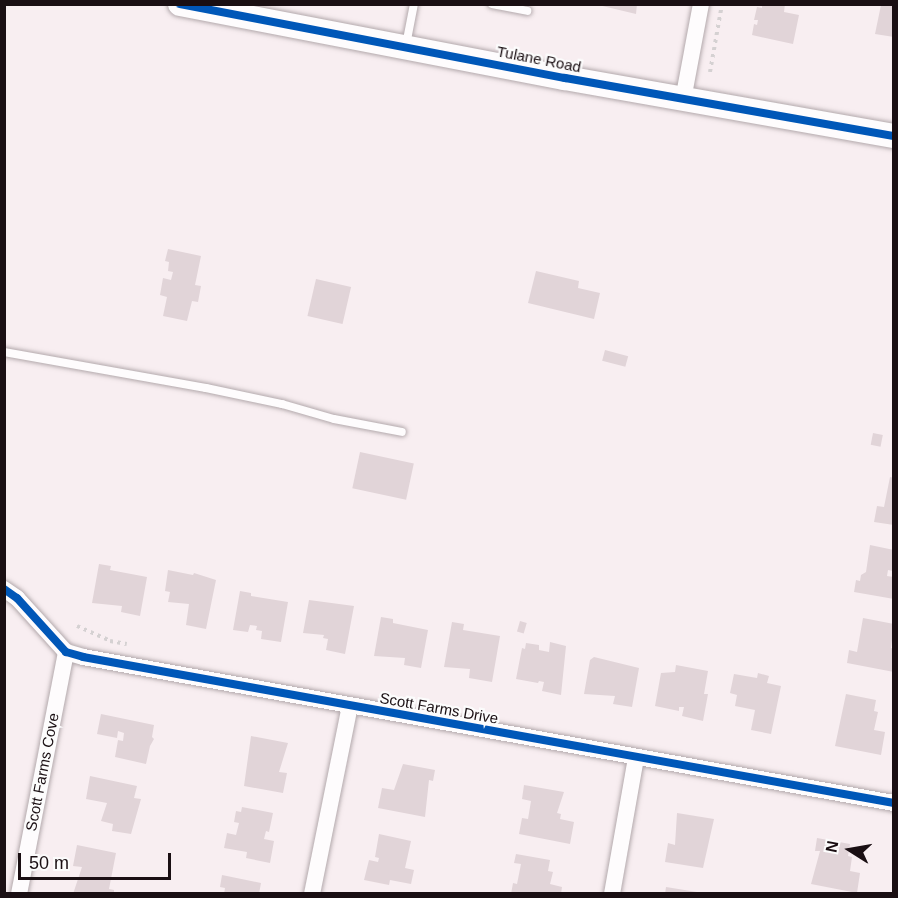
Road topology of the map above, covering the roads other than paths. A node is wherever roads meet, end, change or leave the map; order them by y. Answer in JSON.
{"nodes":[{"id":1,"x":414,"y":4,"type":"edge"},
{"id":2,"x":492,"y":4,"type":"edge"},
{"id":3,"x":701,"y":4,"type":"edge"},
{"id":4,"x":184,"y":5,"type":"edge"},
{"id":5,"x":526,"y":11,"type":"dead end"},
{"id":6,"x":405,"y":47,"type":"junction"},
{"id":7,"x":684,"y":100,"type":"junction"},
{"id":8,"x":894,"y":136,"type":"edge"},
{"id":9,"x":4,"y":352,"type":"edge"},
{"id":10,"x":402,"y":432,"type":"dead end"},
{"id":11,"x":4,"y":590,"type":"edge"},
{"id":12,"x":66,"y":652,"type":"junction"},
{"id":13,"x":350,"y":706,"type":"junction"},
{"id":14,"x":636,"y":758,"type":"junction"},
{"id":15,"x":894,"y":803,"type":"edge"},
{"id":16,"x":19,"y":894,"type":"edge"},
{"id":17,"x":312,"y":894,"type":"edge"},
{"id":18,"x":612,"y":894,"type":"edge"}],
"edges":[{"from":1,"to":6,"type":"lane"},
{"from":2,"to":5,"type":"lane"},
{"from":3,"to":7,"type":"street"},
{"from":4,"to":6,"type":"street","name":"Tulane Road"},
{"from":6,"to":7,"type":"street","name":"Tulane Road"},
{"from":7,"to":8,"type":"street","name":"Tulane Road"},
{"from":9,"to":10,"type":"lane"},
{"from":11,"to":12,"type":"street"},
{"from":12,"to":13,"type":"street","name":"Scott Farms Drive"},
{"from":12,"to":16,"type":"street","name":"Scott Farms Cove"},
{"from":13,"to":14,"type":"street","name":"Scott Farms Drive"},
{"from":13,"to":17,"type":"street"},
{"from":14,"to":15,"type":"street","name":"Scott Farms Drive"},
{"from":14,"to":18,"type":"street"}]}
